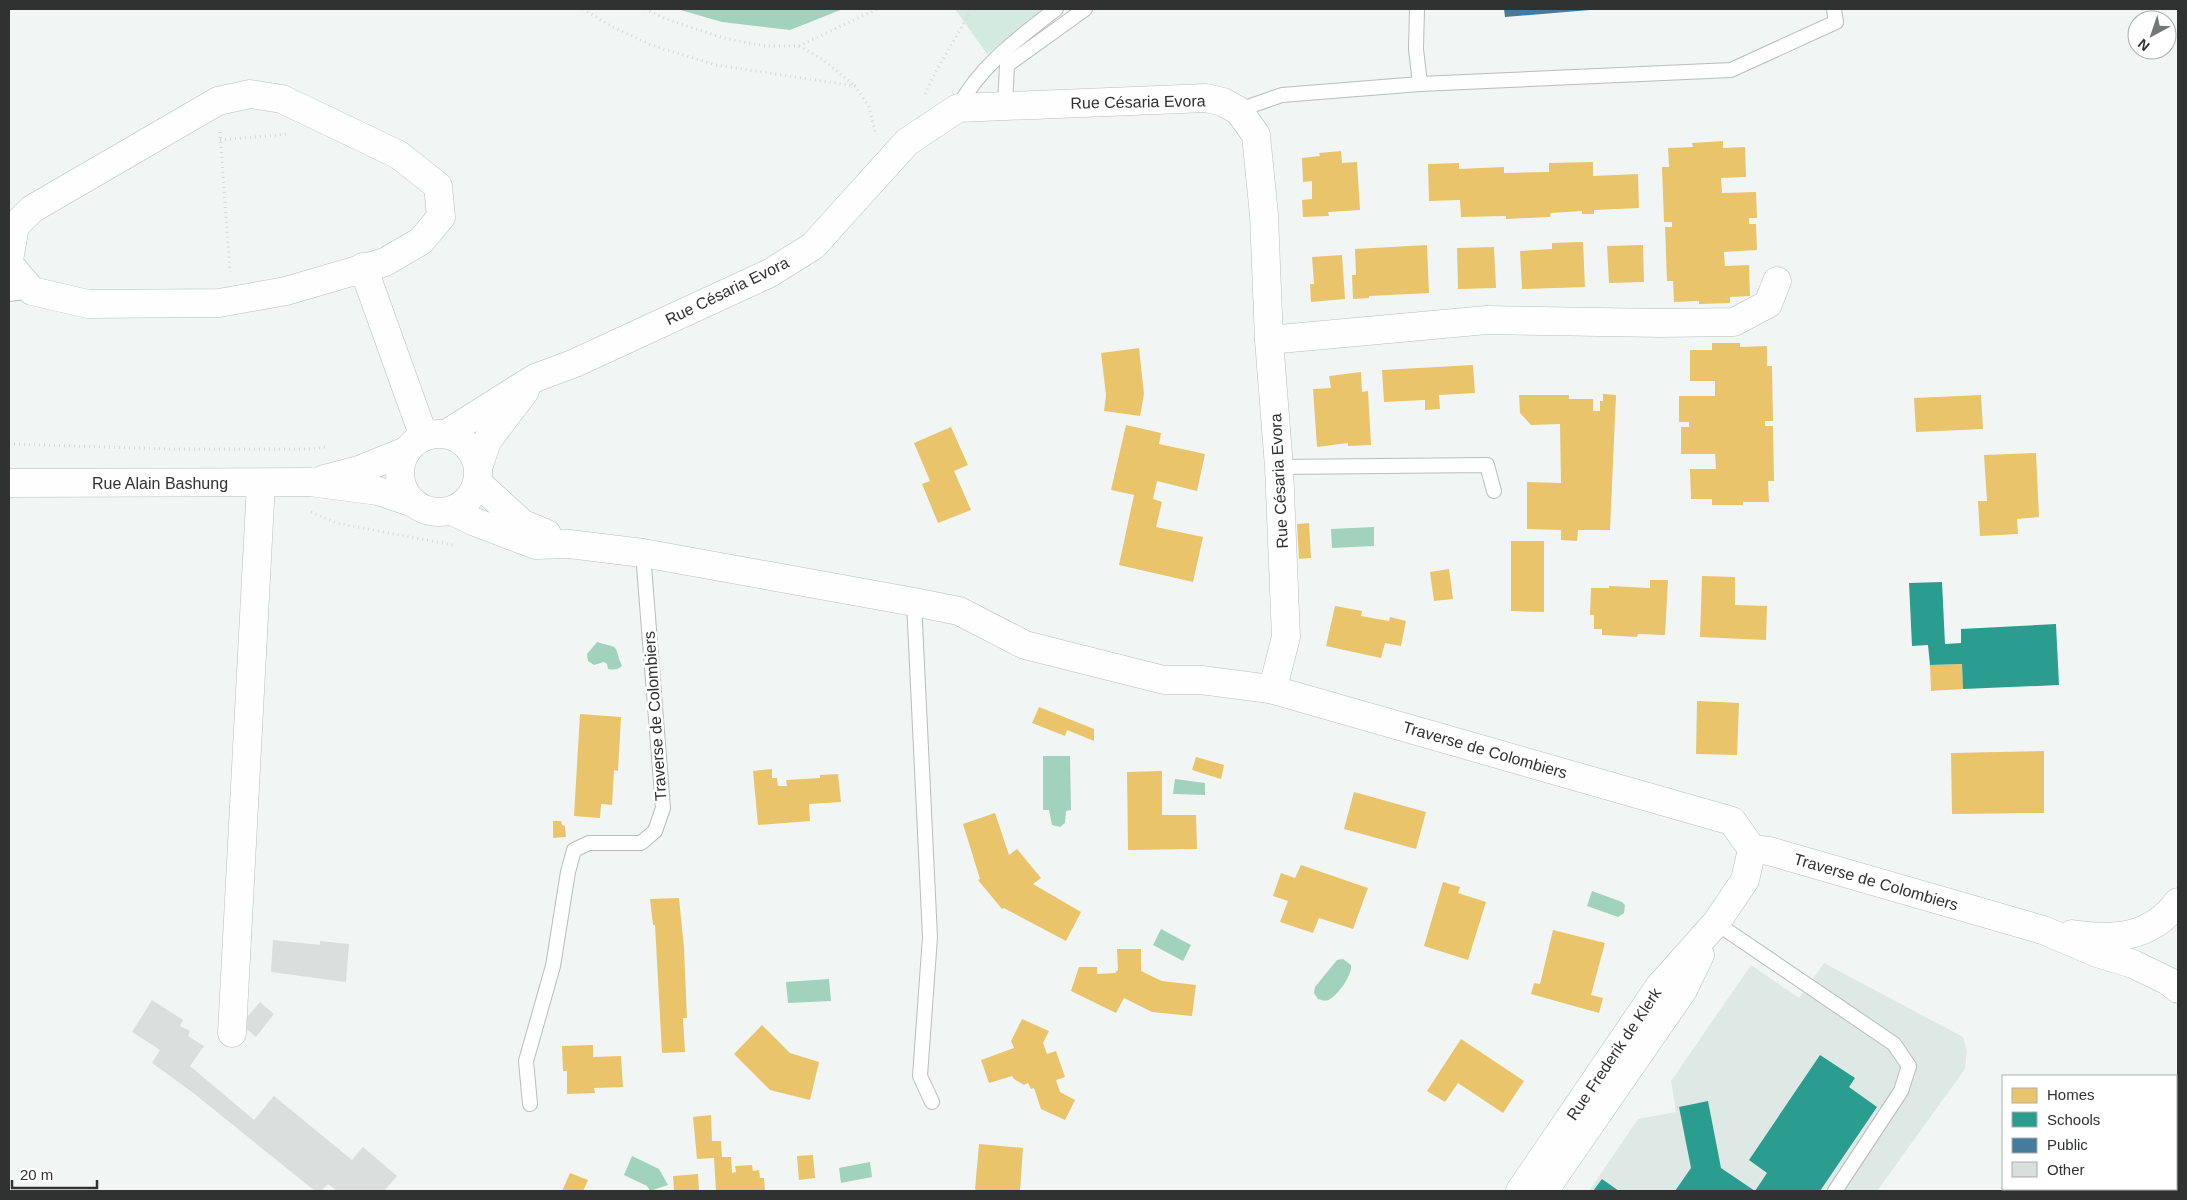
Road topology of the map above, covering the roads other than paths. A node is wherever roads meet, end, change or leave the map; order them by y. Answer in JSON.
{"nodes":[{"id":1,"x":1056,"y":9,"type":"edge"},
{"id":2,"x":1085,"y":9,"type":"edge"},
{"id":3,"x":1416,"y":9,"type":"edge"},
{"id":4,"x":1834,"y":9,"type":"edge"},
{"id":5,"x":1420,"y":84,"type":"junction"},
{"id":6,"x":1005,"y":106,"type":"junction"},
{"id":7,"x":958,"y":108,"type":"junction"},
{"id":8,"x":1239,"y":111,"type":"junction"},
{"id":9,"x":12,"y":227,"type":"edge"},
{"id":10,"x":9,"y":260,"type":"edge"},
{"id":11,"x":9,"y":264,"type":"edge"},
{"id":12,"x":363,"y":267,"type":"junction"},
{"id":13,"x":1777,"y":281,"type":"dead end"},
{"id":14,"x":20,"y":293,"type":"edge"},
{"id":15,"x":1269,"y":340,"type":"junction"},
{"id":16,"x":536,"y":378,"type":"junction"},
{"id":17,"x":425,"y":441,"type":"junction"},
{"id":18,"x":1279,"y":467,"type":"junction"},
{"id":19,"x":478,"y":475,"type":"junction"},
{"id":20,"x":310,"y":482,"type":"junction"},
{"id":21,"x":261,"y":483,"type":"junction"},
{"id":22,"x":9,"y":484,"type":"edge"},
{"id":23,"x":1494,"y":491,"type":"dead end"},
{"id":24,"x":414,"y":504,"type":"junction"},
{"id":25,"x":452,"y":511,"type":"junction"},
{"id":26,"x":569,"y":544,"type":"junction"},
{"id":27,"x":643,"y":553,"type":"junction"},
{"id":28,"x":914,"y":602,"type":"junction"},
{"id":29,"x":1270,"y":688,"type":"junction"},
{"id":30,"x":1752,"y":849,"type":"junction"},
{"id":31,"x":2178,"y":902,"type":"edge"},
{"id":32,"x":1716,"y":923,"type":"junction"},
{"id":33,"x":2043,"y":930,"type":"junction"},
{"id":34,"x":2178,"y":990,"type":"edge"},
{"id":35,"x":232,"y":1033,"type":"dead end"},
{"id":36,"x":932,"y":1102,"type":"dead end"},
{"id":37,"x":530,"y":1104,"type":"dead end"},
{"id":38,"x":1520,"y":1191,"type":"edge"},
{"id":39,"x":1544,"y":1191,"type":"edge"},
{"id":40,"x":1835,"y":1191,"type":"edge"}],
"edges":[{"from":1,"to":7,"type":"lane"},
{"from":2,"to":6,"type":"lane"},
{"from":3,"to":5,"type":"lane"},
{"from":4,"to":5,"type":"lane"},
{"from":5,"to":8,"type":"lane"},
{"from":6,"to":7,"type":"street","name":"Rue Césaria Evora"},
{"from":6,"to":8,"type":"street","name":"Rue Césaria Evora"},
{"from":7,"to":16,"type":"street","name":"Rue Césaria Evora"},
{"from":8,"to":15,"type":"street","name":"Rue Césaria Evora"},
{"from":9,"to":10,"type":"street"},
{"from":9,"to":12,"type":"street"},
{"from":11,"to":14,"type":"street"},
{"from":12,"to":14,"type":"street"},
{"from":12,"to":17,"type":"street"},
{"from":13,"to":15,"type":"street"},
{"from":15,"to":18,"type":"street","name":"Rue Césaria Evora"},
{"from":16,"to":17,"type":"street","name":"Rue Césaria Evora"},
{"from":16,"to":19,"type":"street","name":"Rue Césaria Evora"},
{"from":17,"to":19,"type":"street"},
{"from":17,"to":20,"type":"street","name":"Rue Alain Bashung"},
{"from":17,"to":24,"type":"street"},
{"from":18,"to":23,"type":"lane"},
{"from":18,"to":29,"type":"street","name":"Rue Césaria Evora"},
{"from":19,"to":25,"type":"street"},
{"from":19,"to":26,"type":"street","name":"Traverse de Colombiers"},
{"from":20,"to":21,"type":"street","name":"Rue Alain Bashung"},
{"from":20,"to":24,"type":"street","name":"Rue Alain Bashung"},
{"from":21,"to":22,"type":"street","name":"Rue Alain Bashung"},
{"from":21,"to":35,"type":"street"},
{"from":24,"to":25,"type":"street"},
{"from":25,"to":26,"type":"street","name":"Traverse de Colombiers"},
{"from":26,"to":27,"type":"street","name":"Traverse de Colombiers"},
{"from":27,"to":28,"type":"street","name":"Traverse de Colombiers"},
{"from":27,"to":37,"type":"lane","name":"Traverse de Colombiers"},
{"from":28,"to":29,"type":"street","name":"Traverse de Colombiers"},
{"from":28,"to":36,"type":"lane"},
{"from":29,"to":30,"type":"street","name":"Traverse de Colombiers"},
{"from":30,"to":32,"type":"street","name":"Rue Frederik de Klerk"},
{"from":30,"to":33,"type":"street","name":"Traverse de Colombiers"},
{"from":31,"to":33,"type":"street","name":"Traverse de Colombiers"},
{"from":32,"to":38,"type":"street","name":"Rue Frederik de Klerk"},
{"from":32,"to":39,"type":"street","name":"Rue Frederik de Klerk"},
{"from":32,"to":40,"type":"lane"},
{"from":33,"to":34,"type":"street","name":"Traverse de Colombiers"}]}
